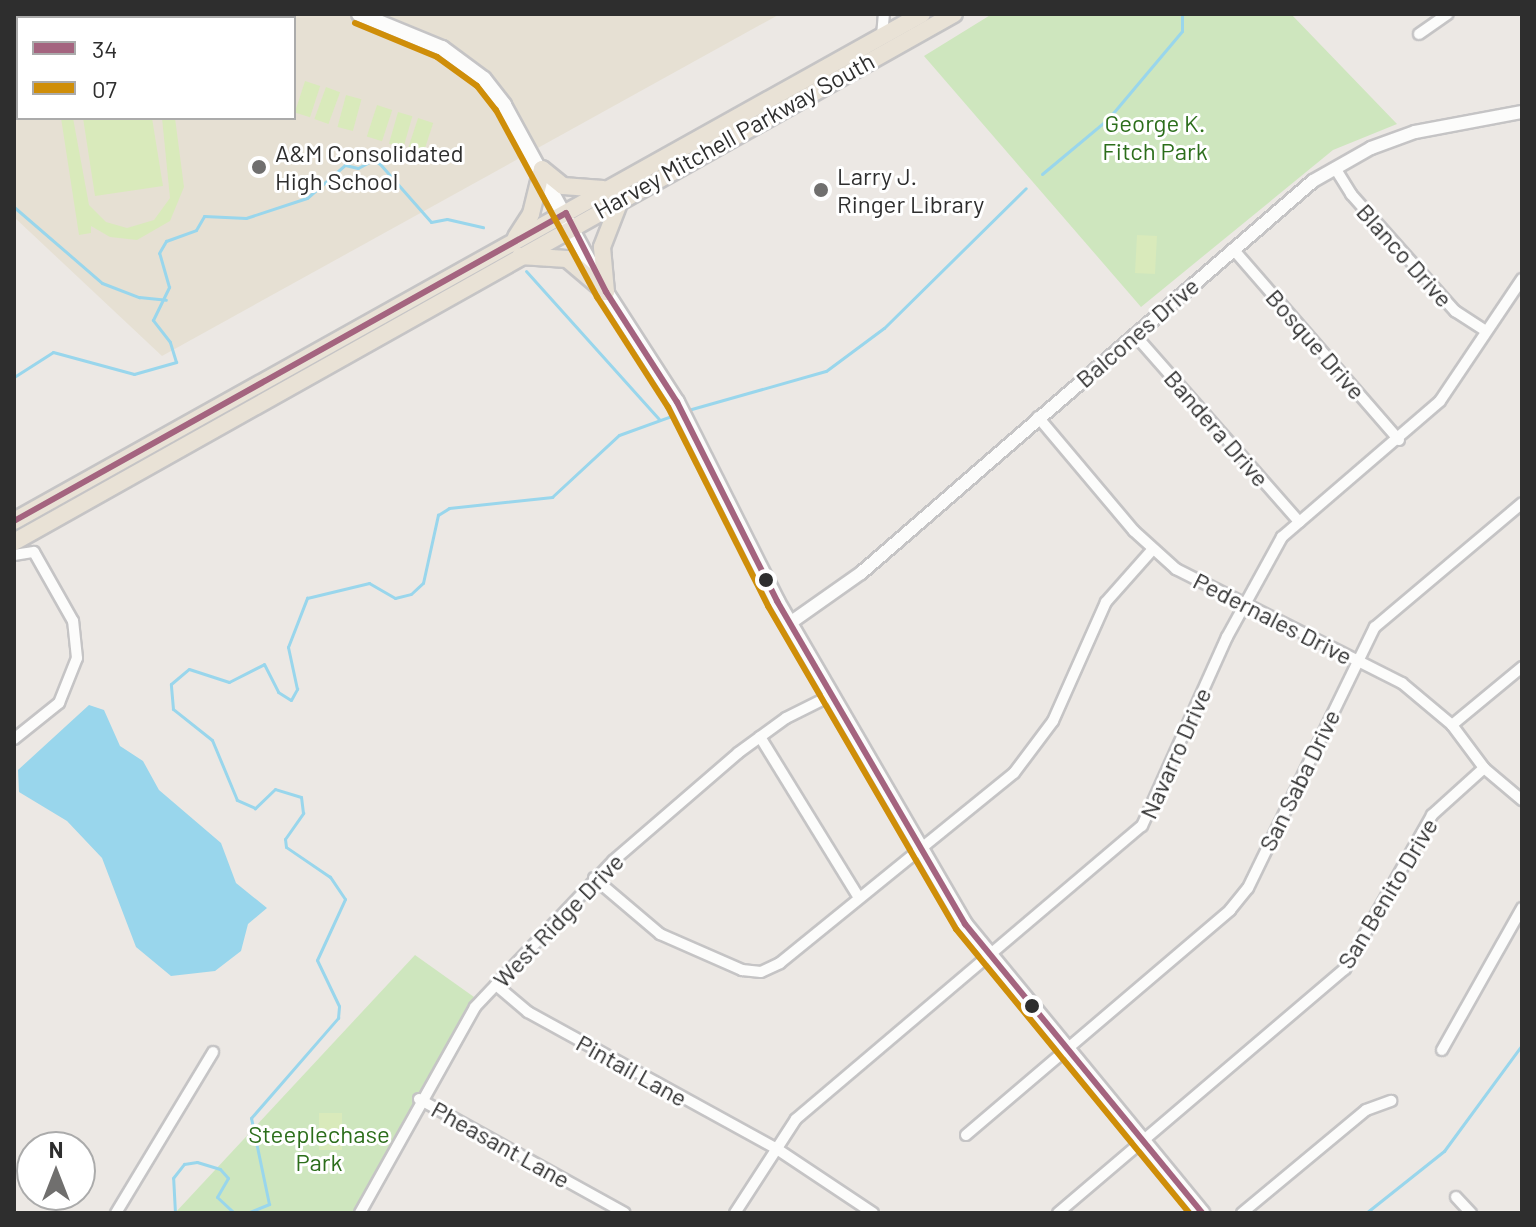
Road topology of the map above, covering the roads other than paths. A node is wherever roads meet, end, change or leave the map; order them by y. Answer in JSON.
{"nodes":[{"id":1,"x":359,"y":14,"type":"edge"},
{"id":2,"x":884,"y":14,"type":"edge"},
{"id":3,"x":922,"y":14,"type":"edge"},
{"id":4,"x":954,"y":14,"type":"edge"},
{"id":5,"x":1448,"y":14,"type":"edge"},
{"id":6,"x":897,"y":20,"type":"edge"},
{"id":7,"x":1419,"y":34,"type":"dead end"},
{"id":8,"x":887,"y":42,"type":"junction"},
{"id":9,"x":1522,"y":112,"type":"edge"},
{"id":10,"x":1335,"y":168,"type":"junction"},
{"id":11,"x":542,"y":169,"type":"junction"},
{"id":12,"x":615,"y":193,"type":"junction"},
{"id":13,"x":569,"y":219,"type":"junction"},
{"id":14,"x":1233,"y":249,"type":"junction"},
{"id":15,"x":513,"y":250,"type":"junction"},
{"id":16,"x":1522,"y":279,"type":"edge"},
{"id":17,"x":606,"y":292,"type":"junction"},
{"id":18,"x":1486,"y":331,"type":"junction"},
{"id":19,"x":1135,"y":335,"type":"junction"},
{"id":20,"x":1038,"y":417,"type":"junction"},
{"id":21,"x":1399,"y":440,"type":"junction"},
{"id":22,"x":1522,"y":503,"type":"edge"},
{"id":23,"x":14,"y":521,"type":"edge"},
{"id":24,"x":1299,"y":522,"type":"junction"},
{"id":25,"x":42,"y":526,"type":"junction"},
{"id":26,"x":14,"y":542,"type":"edge"},
{"id":27,"x":1153,"y":549,"type":"junction"},
{"id":28,"x":34,"y":552,"type":"junction"},
{"id":29,"x":14,"y":555,"type":"edge"},
{"id":30,"x":1244,"y":604,"type":"junction"},
{"id":31,"x":790,"y":623,"type":"junction"},
{"id":32,"x":1358,"y":660,"type":"junction"},
{"id":33,"x":1522,"y":667,"type":"edge"},
{"id":34,"x":832,"y":695,"type":"junction"},
{"id":35,"x":1452,"y":725,"type":"junction"},
{"id":36,"x":760,"y":737,"type":"junction"},
{"id":37,"x":14,"y":739,"type":"edge"},
{"id":38,"x":1484,"y":768,"type":"junction"},
{"id":39,"x":1522,"y":800,"type":"edge"},
{"id":40,"x":919,"y":849,"type":"junction"},
{"id":41,"x":594,"y":878,"type":"junction"},
{"id":42,"x":859,"y":898,"type":"junction"},
{"id":43,"x":1522,"y":908,"type":"edge"},
{"id":44,"x":990,"y":958,"type":"junction"},
{"id":45,"x":496,"y":985,"type":"junction"},
{"id":46,"x":1442,"y":1050,"type":"dead end"},
{"id":47,"x":1066,"y":1051,"type":"junction"},
{"id":48,"x":213,"y":1052,"type":"dead end"},
{"id":49,"x":419,"y":1099,"type":"junction"},
{"id":50,"x":1391,"y":1101,"type":"dead end"},
{"id":51,"x":966,"y":1135,"type":"dead end"},
{"id":52,"x":1144,"y":1141,"type":"junction"},
{"id":53,"x":774,"y":1147,"type":"junction"},
{"id":54,"x":1456,"y":1197,"type":"dead end"},
{"id":55,"x":116,"y":1213,"type":"edge"},
{"id":56,"x":360,"y":1213,"type":"edge"},
{"id":57,"x":625,"y":1213,"type":"edge"},
{"id":58,"x":735,"y":1213,"type":"edge"},
{"id":59,"x":873,"y":1213,"type":"edge"},
{"id":60,"x":1058,"y":1213,"type":"edge"},
{"id":61,"x":1202,"y":1213,"type":"edge"},
{"id":62,"x":1242,"y":1213,"type":"edge"},
{"id":63,"x":1471,"y":1213,"type":"edge"}],
"edges":[{"from":1,"to":11,"type":"main road"},
{"from":2,"to":8,"type":"street"},
{"from":3,"to":6,"type":"highway"},
{"from":4,"to":8,"type":"highway","name":"Harvey Mitchell Parkway South"},
{"from":5,"to":7,"type":"street"},
{"from":6,"to":8,"type":"highway"},
{"from":8,"to":12,"type":"highway","name":"Harvey Mitchell Parkway South"},
{"from":9,"to":10,"type":"street","name":"Balcones Drive"},
{"from":10,"to":14,"type":"street","name":"Balcones Drive"},
{"from":10,"to":18,"type":"street","name":"Blanco Drive"},
{"from":11,"to":12,"type":"highway"},
{"from":11,"to":13,"type":"main road"},
{"from":11,"to":15,"type":"highway"},
{"from":12,"to":13,"type":"highway","name":"Harvey Mitchell Parkway South"},
{"from":12,"to":17,"type":"highway"},
{"from":13,"to":15,"type":"highway","name":"Harvey Mitchell Parkway South"},
{"from":13,"to":17,"type":"main road"},
{"from":14,"to":19,"type":"street","name":"Balcones Drive"},
{"from":14,"to":21,"type":"street","name":"Bosque Drive"},
{"from":15,"to":17,"type":"highway"},
{"from":15,"to":23,"type":"highway","name":"Harvey Mitchell Parkway South"},
{"from":15,"to":25,"type":"highway","name":"Harvey Mitchell Parkway South"},
{"from":16,"to":18,"type":"street","name":"Navarro Drive"},
{"from":17,"to":31,"type":"main road"},
{"from":18,"to":21,"type":"street","name":"Navarro Drive"},
{"from":19,"to":20,"type":"street","name":"Balcones Drive"},
{"from":19,"to":24,"type":"street","name":"Bandera Drive"},
{"from":20,"to":27,"type":"street","name":"Pedernales Drive"},
{"from":20,"to":31,"type":"street","name":"Balcones Drive"},
{"from":21,"to":24,"type":"street","name":"Navarro Drive"},
{"from":22,"to":32,"type":"street","name":"San Saba Drive"},
{"from":24,"to":30,"type":"street","name":"Navarro Drive"},
{"from":25,"to":26,"type":"highway","name":"Harvey Mitchell Parkway South"},
{"from":25,"to":28,"type":"street"},
{"from":27,"to":30,"type":"street","name":"Pedernales Drive"},
{"from":27,"to":40,"type":"street"},
{"from":28,"to":29,"type":"street"},
{"from":28,"to":37,"type":"street"},
{"from":30,"to":32,"type":"street","name":"Pedernales Drive"},
{"from":30,"to":44,"type":"street","name":"Navarro Drive"},
{"from":31,"to":34,"type":"main road"},
{"from":32,"to":35,"type":"street","name":"Pedernales Drive"},
{"from":32,"to":47,"type":"street","name":"San Saba Drive"},
{"from":33,"to":35,"type":"street"},
{"from":34,"to":36,"type":"street","name":"West Ridge Drive"},
{"from":34,"to":40,"type":"main road"},
{"from":35,"to":38,"type":"street","name":"Pedernales Drive"},
{"from":36,"to":41,"type":"street","name":"West Ridge Drive"},
{"from":36,"to":42,"type":"street"},
{"from":38,"to":39,"type":"street","name":"Pedernales Drive"},
{"from":38,"to":52,"type":"street","name":"San Benito Drive"},
{"from":40,"to":42,"type":"street"},
{"from":40,"to":44,"type":"main road"},
{"from":41,"to":42,"type":"street"},
{"from":41,"to":45,"type":"street","name":"West Ridge Drive"},
{"from":43,"to":46,"type":"street"},
{"from":44,"to":47,"type":"main road"},
{"from":44,"to":53,"type":"street","name":"Navarro Drive"},
{"from":45,"to":49,"type":"street","name":"West Ridge Drive"},
{"from":45,"to":53,"type":"street","name":"Pintail Lane"},
{"from":47,"to":51,"type":"street","name":"San Saba Drive"},
{"from":47,"to":52,"type":"main road"},
{"from":48,"to":55,"type":"street"},
{"from":49,"to":56,"type":"street","name":"West Ridge Drive"},
{"from":49,"to":57,"type":"street","name":"Pheasant Lane"},
{"from":50,"to":62,"type":"street"},
{"from":52,"to":60,"type":"street","name":"San Benito Drive"},
{"from":52,"to":61,"type":"main road"},
{"from":53,"to":58,"type":"street","name":"Navarro Drive"},
{"from":53,"to":59,"type":"street","name":"Pintail Lane"},
{"from":54,"to":63,"type":"street"}]}
